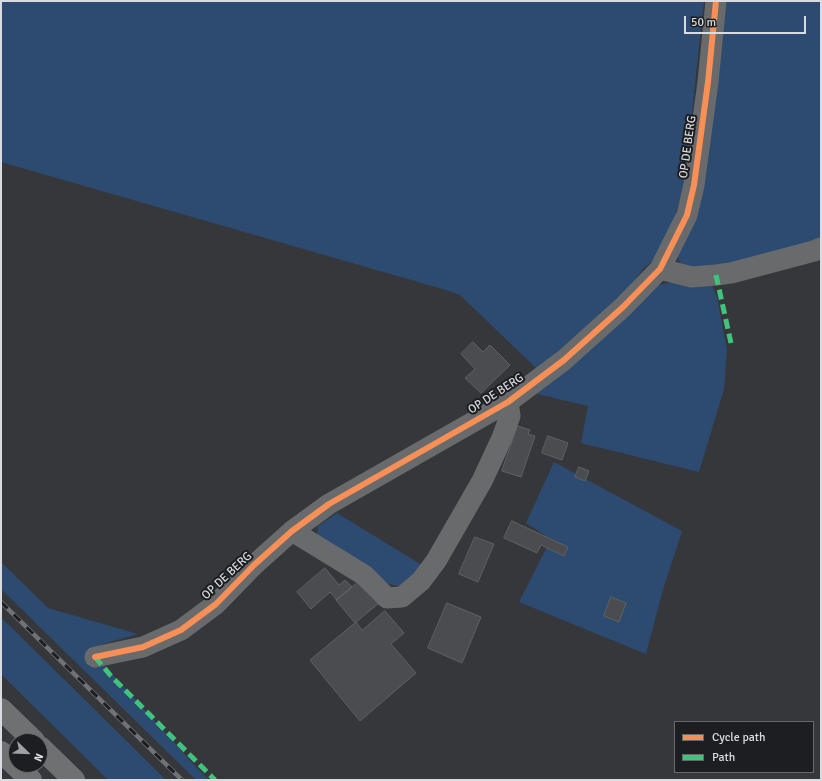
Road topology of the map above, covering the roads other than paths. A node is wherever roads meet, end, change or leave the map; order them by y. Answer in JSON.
{"nodes":[{"id":1,"x":716,"y":1,"type":"edge"},
{"id":2,"x":821,"y":248,"type":"edge"},
{"id":3,"x":660,"y":269,"type":"junction"},
{"id":4,"x":508,"y":402,"type":"junction"},
{"id":5,"x":292,"y":531,"type":"junction"},
{"id":6,"x":95,"y":657,"type":"dead end"},
{"id":7,"x":1,"y":709,"type":"edge"},
{"id":8,"x":26,"y":733,"type":"edge"},
{"id":9,"x":1,"y":752,"type":"edge"},
{"id":10,"x":48,"y":755,"type":"edge"},
{"id":11,"x":31,"y":780,"type":"edge"},
{"id":12,"x":74,"y":780,"type":"edge"}],
"edges":[{"from":1,"to":3,"type":"street","name":"OP DE BERG"},
{"from":2,"to":3,"type":"street"},
{"from":3,"to":4,"type":"street","name":"OP DE BERG"},
{"from":4,"to":5,"type":"street","name":"OP DE BERG"},
{"from":4,"to":5,"type":"street"},
{"from":5,"to":6,"type":"street","name":"OP DE BERG"},
{"from":7,"to":8,"type":"highway"},
{"from":9,"to":11,"type":"highway"},
{"from":10,"to":12,"type":"highway"}]}
